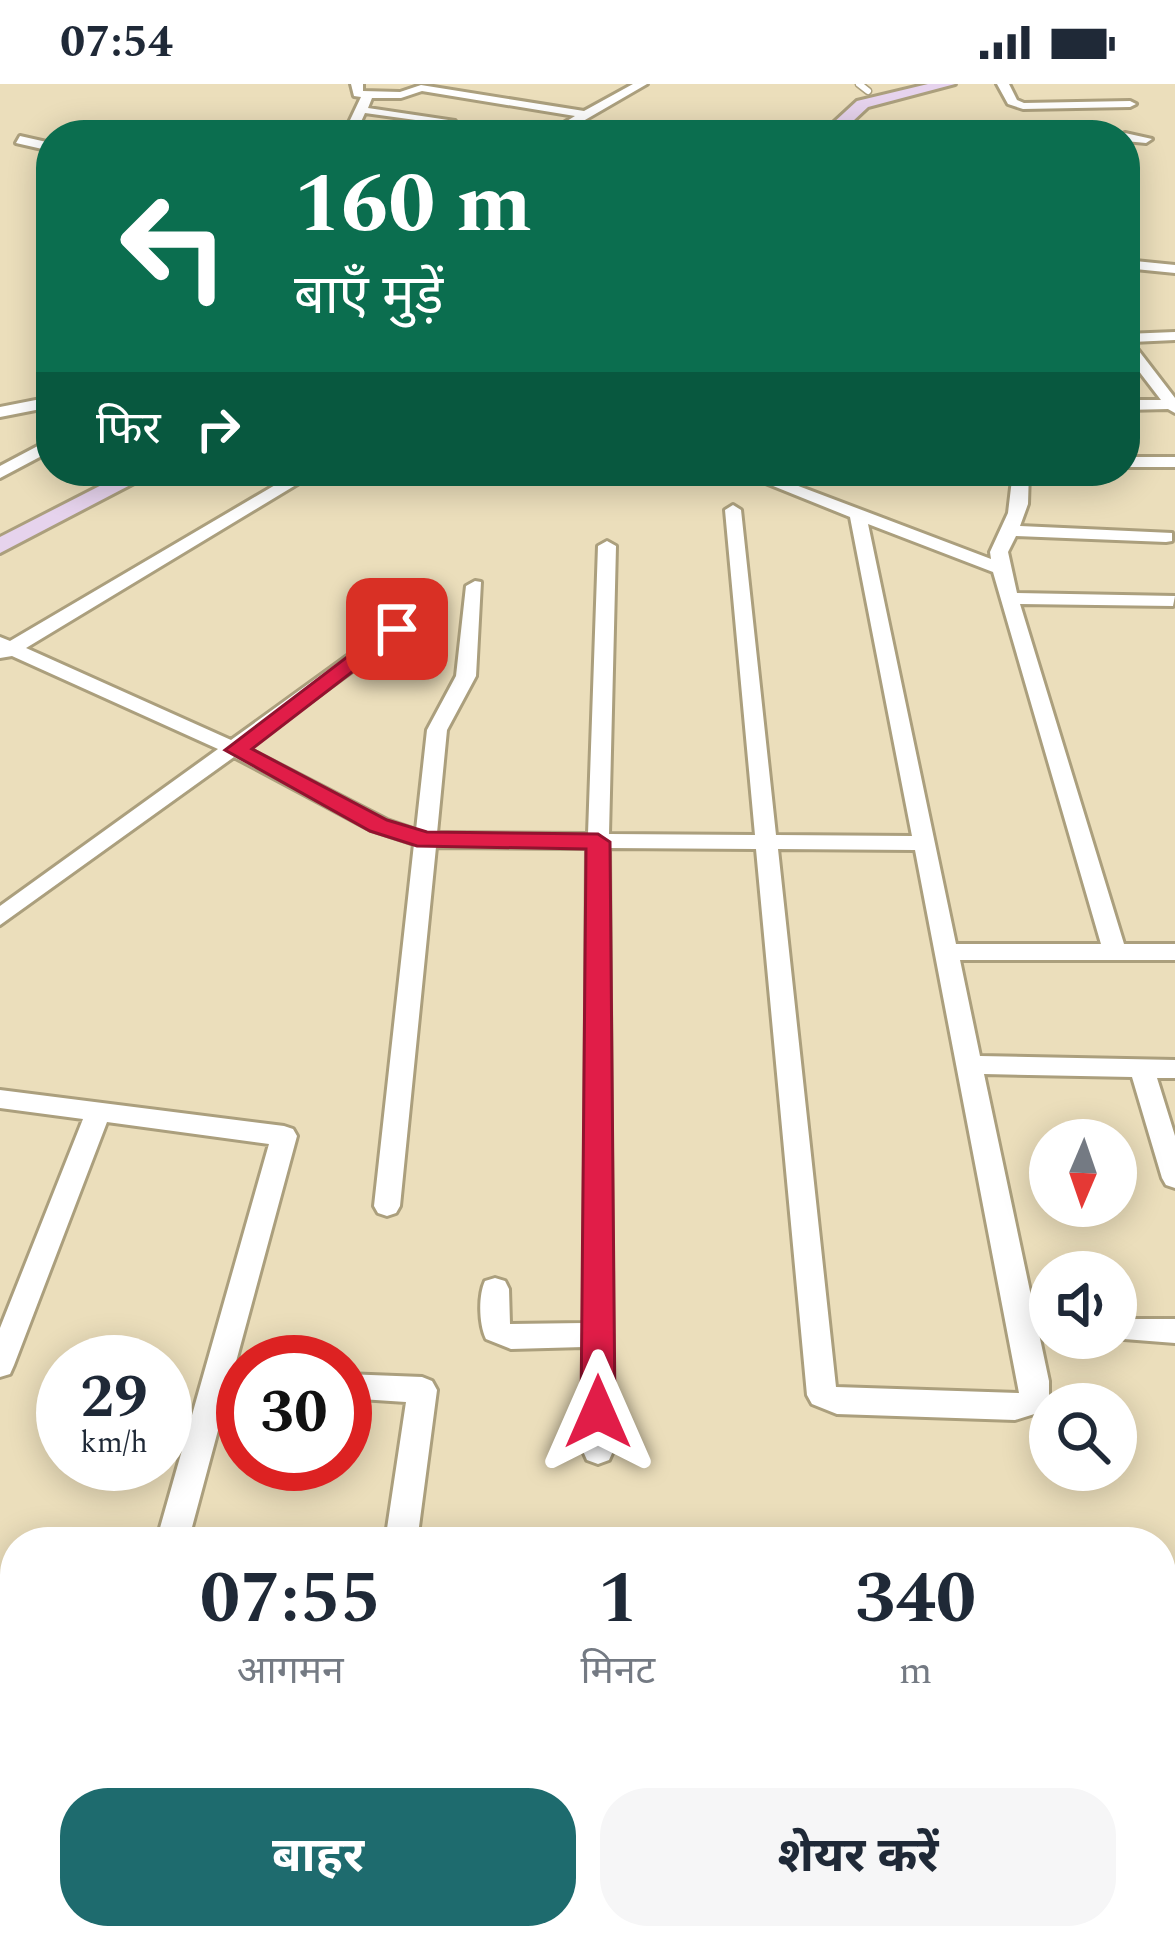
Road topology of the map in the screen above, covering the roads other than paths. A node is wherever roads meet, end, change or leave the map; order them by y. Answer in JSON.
{"nodes":[{"id":1,"x":357,"y":84,"type":"edge"},
{"id":2,"x":482,"y":84,"type":"edge"},
{"id":3,"x":533,"y":84,"type":"edge"},
{"id":4,"x":640,"y":84,"type":"edge"},
{"id":5,"x":906,"y":84,"type":"edge"},
{"id":6,"x":947,"y":84,"type":"edge"},
{"id":7,"x":1003,"y":84,"type":"edge"},
{"id":8,"x":422,"y":86,"type":"edge"},
{"id":9,"x":863,"y":88,"type":"edge"},
{"id":10,"x":368,"y":94,"type":"junction"},
{"id":11,"x":475,"y":97,"type":"junction"},
{"id":12,"x":498,"y":101,"type":"junction"},
{"id":13,"x":1130,"y":104,"type":"dead end"},
{"id":14,"x":524,"y":105,"type":"junction"},
{"id":15,"x":361,"y":111,"type":"junction"},
{"id":16,"x":582,"y":114,"type":"junction"},
{"id":17,"x":356,"y":120,"type":"edge"},
{"id":18,"x":438,"y":120,"type":"edge"},
{"id":19,"x":462,"y":120,"type":"edge"},
{"id":20,"x":573,"y":120,"type":"edge"},
{"id":21,"x":816,"y":120,"type":"edge"},
{"id":22,"x":845,"y":120,"type":"edge"},
{"id":23,"x":1140,"y":138,"type":"edge"},
{"id":24,"x":1146,"y":139,"type":"dead end"},
{"id":25,"x":20,"y":140,"type":"dead end"},
{"id":26,"x":36,"y":144,"type":"edge"},
{"id":27,"x":1140,"y":266,"type":"edge"},
{"id":28,"x":1175,"y":269,"type":"edge"},
{"id":29,"x":1175,"y":336,"type":"edge"},
{"id":30,"x":1140,"y":339,"type":"edge"},
{"id":31,"x":1140,"y":360,"type":"edge"},
{"id":32,"x":36,"y":405,"type":"edge"},
{"id":33,"x":1140,"y":405,"type":"edge"},
{"id":34,"x":1174,"y":406,"type":"edge"},
{"id":35,"x":0,"y":412,"type":"edge"},
{"id":36,"x":36,"y":453,"type":"edge"},
{"id":37,"x":1140,"y":462,"type":"edge"},
{"id":38,"x":1175,"y":462,"type":"edge"},
{"id":39,"x":0,"y":473,"type":"edge"},
{"id":40,"x":82,"y":486,"type":"edge"},
{"id":41,"x":116,"y":486,"type":"edge"},
{"id":42,"x":285,"y":486,"type":"edge"},
{"id":43,"x":780,"y":486,"type":"edge"},
{"id":44,"x":1023,"y":486,"type":"edge"},
{"id":45,"x":733,"y":510,"type":"dead end"},
{"id":46,"x":858,"y":518,"type":"junction"},
{"id":47,"x":0,"y":528,"type":"edge"},
{"id":48,"x":1013,"y":531,"type":"junction"},
{"id":49,"x":1166,"y":537,"type":"dead end"},
{"id":50,"x":0,"y":545,"type":"edge"},
{"id":51,"x":608,"y":547,"type":"dead end"},
{"id":52,"x":1000,"y":568,"type":"junction"},
{"id":53,"x":475,"y":586,"type":"dead end"},
{"id":54,"x":1009,"y":598,"type":"junction"},
{"id":55,"x":1173,"y":601,"type":"edge"},
{"id":56,"x":397,"y":629,"type":"dead end"},
{"id":57,"x":3,"y":649,"type":"edge"},
{"id":58,"x":236,"y":750,"type":"junction"},
{"id":59,"x":426,"y":840,"type":"junction"},
{"id":60,"x":598,"y":842,"type":"junction"},
{"id":61,"x":765,"y":842,"type":"junction"},
{"id":62,"x":924,"y":843,"type":"junction"},
{"id":63,"x":0,"y":917,"type":"edge"},
{"id":64,"x":1115,"y":951,"type":"junction"},
{"id":65,"x":946,"y":952,"type":"junction"},
{"id":66,"x":1175,"y":952,"type":"edge"},
{"id":67,"x":972,"y":1065,"type":"junction"},
{"id":68,"x":1142,"y":1069,"type":"junction"},
{"id":69,"x":1175,"y":1070,"type":"edge"},
{"id":70,"x":2,"y":1102,"type":"edge"},
{"id":71,"x":98,"y":1112,"type":"junction"},
{"id":72,"x":1175,"y":1178,"type":"edge"},
{"id":73,"x":387,"y":1206,"type":"dead end"},
{"id":74,"x":495,"y":1289,"type":"dead end"},
{"id":75,"x":1137,"y":1331,"type":"edge"},
{"id":76,"x":1175,"y":1331,"type":"edge"},
{"id":77,"x":240,"y":1335,"type":"edge"},
{"id":78,"x":598,"y":1335,"type":"junction"},
{"id":79,"x":0,"y":1365,"type":"edge"},
{"id":80,"x":372,"y":1387,"type":"edge"},
{"id":81,"x":216,"y":1420,"type":"edge"},
{"id":82,"x":598,"y":1450,"type":"dead end"},
{"id":83,"x":177,"y":1527,"type":"edge"},
{"id":84,"x":403,"y":1527,"type":"edge"}],
"edges":[{"from":1,"to":10,"type":"street"},
{"from":2,"to":11,"type":"street"},
{"from":3,"to":14,"type":"street"},
{"from":4,"to":16,"type":"street"},
{"from":5,"to":9,"type":"main road"},
{"from":6,"to":22,"type":"main road"},
{"from":7,"to":13,"type":"street"},
{"from":8,"to":10,"type":"street"},
{"from":8,"to":11,"type":"street"},
{"from":9,"to":21,"type":"main road"},
{"from":10,"to":15,"type":"street"},
{"from":11,"to":12,"type":"street"},
{"from":12,"to":14,"type":"street"},
{"from":12,"to":19,"type":"street"},
{"from":14,"to":16,"type":"street"},
{"from":15,"to":17,"type":"street"},
{"from":15,"to":18,"type":"street"},
{"from":16,"to":20,"type":"street"},
{"from":23,"to":24,"type":"street"},
{"from":25,"to":26,"type":"street"},
{"from":27,"to":28,"type":"street"},
{"from":29,"to":30,"type":"street"},
{"from":31,"to":34,"type":"street"},
{"from":32,"to":35,"type":"street"},
{"from":33,"to":34,"type":"street"},
{"from":36,"to":39,"type":"street"},
{"from":37,"to":38,"type":"street"},
{"from":40,"to":47,"type":"main road"},
{"from":41,"to":50,"type":"main road"},
{"from":42,"to":57,"type":"street"},
{"from":43,"to":46,"type":"street"},
{"from":44,"to":48,"type":"street"},
{"from":45,"to":61,"type":"street"},
{"from":46,"to":52,"type":"street"},
{"from":46,"to":62,"type":"street"},
{"from":48,"to":49,"type":"street"},
{"from":48,"to":52,"type":"street"},
{"from":51,"to":60,"type":"street"},
{"from":52,"to":54,"type":"street"},
{"from":53,"to":59,"type":"street"},
{"from":54,"to":55,"type":"street"},
{"from":54,"to":64,"type":"street"},
{"from":56,"to":58,"type":"street"},
{"from":57,"to":58,"type":"street"},
{"from":58,"to":59,"type":"street"},
{"from":58,"to":63,"type":"street"},
{"from":59,"to":60,"type":"street"},
{"from":59,"to":73,"type":"street"},
{"from":60,"to":61,"type":"street"},
{"from":60,"to":78,"type":"street"},
{"from":61,"to":62,"type":"street"},
{"from":61,"to":67,"type":"street"},
{"from":62,"to":65,"type":"street"},
{"from":64,"to":65,"type":"street"},
{"from":64,"to":66,"type":"street"},
{"from":65,"to":67,"type":"street"},
{"from":67,"to":68,"type":"street"},
{"from":68,"to":69,"type":"street"},
{"from":68,"to":72,"type":"street"},
{"from":70,"to":71,"type":"street"},
{"from":71,"to":77,"type":"street"},
{"from":71,"to":79,"type":"street"},
{"from":74,"to":78,"type":"street"},
{"from":75,"to":76,"type":"street"},
{"from":78,"to":82,"type":"street"},
{"from":80,"to":84,"type":"street"},
{"from":81,"to":83,"type":"street"}]}
